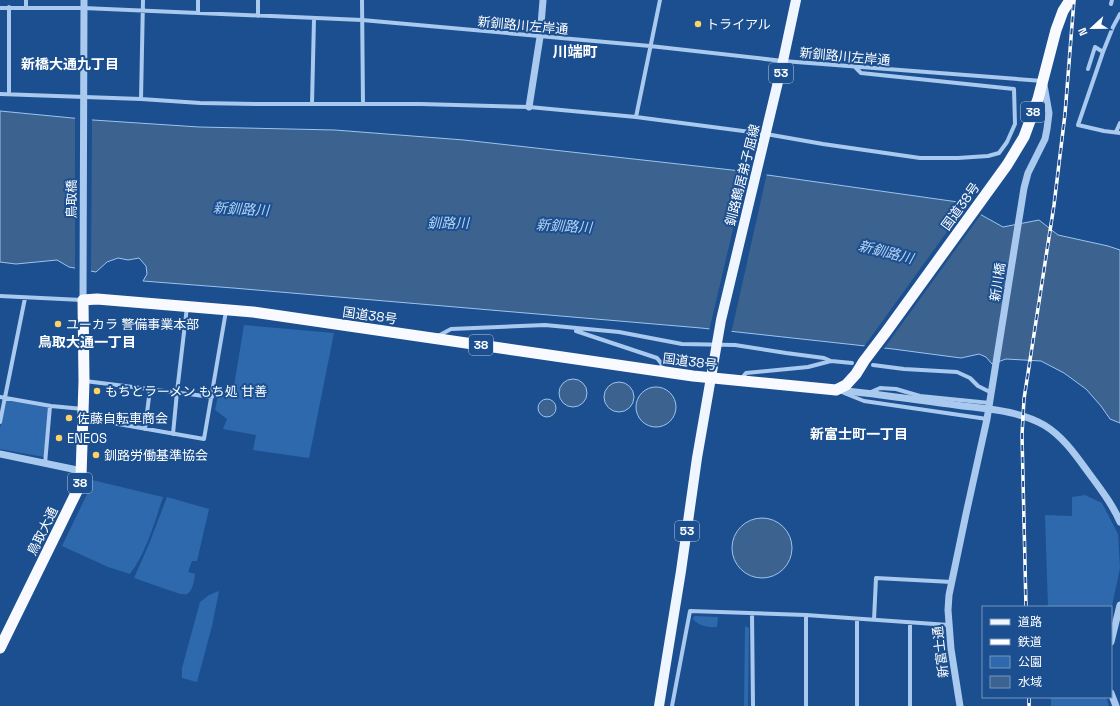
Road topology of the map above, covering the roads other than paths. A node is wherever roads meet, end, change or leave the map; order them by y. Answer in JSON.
{"nodes":[{"id":1,"x":26,"y":0,"type":"edge"},
{"id":2,"x":143,"y":0,"type":"edge"},
{"id":3,"x":198,"y":0,"type":"edge"},
{"id":4,"x":258,"y":0,"type":"edge"},
{"id":5,"x":362,"y":0,"type":"edge"},
{"id":6,"x":543,"y":0,"type":"edge"},
{"id":7,"x":660,"y":0,"type":"edge"},
{"id":8,"x":796,"y":0,"type":"edge"},
{"id":9,"x":1070,"y":0,"type":"edge"},
{"id":10,"x":84,"y":4,"type":"edge"},
{"id":11,"x":9,"y":7,"type":"junction"},
{"id":12,"x":26,"y":7,"type":"junction"},
{"id":13,"x":0,"y":8,"type":"edge"},
{"id":14,"x":143,"y":10,"type":"junction"},
{"id":15,"x":198,"y":13,"type":"junction"},
{"id":16,"x":1120,"y":14,"type":"edge"},
{"id":17,"x":258,"y":16,"type":"junction"},
{"id":18,"x":314,"y":19,"type":"junction"},
{"id":19,"x":362,"y":20,"type":"junction"},
{"id":20,"x":540,"y":37,"type":"junction"},
{"id":21,"x":650,"y":46,"type":"junction"},
{"id":22,"x":1103,"y":52,"type":"junction"},
{"id":23,"x":783,"y":61,"type":"junction"},
{"id":24,"x":855,"y":67,"type":"junction"},
{"id":25,"x":1088,"y":69,"type":"dead end"},
{"id":26,"x":1043,"y":81,"type":"junction"},
{"id":27,"x":0,"y":94,"type":"edge"},
{"id":28,"x":9,"y":94,"type":"junction"},
{"id":29,"x":84,"y":97,"type":"junction"},
{"id":30,"x":141,"y":99,"type":"junction"},
{"id":31,"x":312,"y":104,"type":"junction"},
{"id":32,"x":363,"y":104,"type":"junction"},
{"id":33,"x":529,"y":107,"type":"junction"},
{"id":34,"x":636,"y":117,"type":"junction"},
{"id":35,"x":1120,"y":123,"type":"edge"},
{"id":36,"x":1118,"y":132,"type":"edge"},
{"id":37,"x":766,"y":134,"type":"junction"},
{"id":38,"x":0,"y":296,"type":"edge"},
{"id":39,"x":25,"y":298,"type":"junction"},
{"id":40,"x":83,"y":300,"type":"junction"},
{"id":41,"x":187,"y":307,"type":"junction"},
{"id":42,"x":226,"y":311,"type":"junction"},
{"id":43,"x":568,"y":328,"type":"junction"},
{"id":44,"x":433,"y":338,"type":"junction"},
{"id":45,"x":831,"y":361,"type":"junction"},
{"id":46,"x":852,"y":363,"type":"dead end"},
{"id":47,"x":869,"y":363,"type":"junction"},
{"id":48,"x":663,"y":372,"type":"junction"},
{"id":49,"x":710,"y":378,"type":"junction"},
{"id":50,"x":740,"y":380,"type":"junction"},
{"id":51,"x":84,"y":381,"type":"junction"},
{"id":52,"x":150,"y":389,"type":"junction"},
{"id":53,"x":836,"y":390,"type":"junction"},
{"id":54,"x":177,"y":392,"type":"junction"},
{"id":55,"x":870,"y":393,"type":"junction"},
{"id":56,"x":992,"y":393,"type":"junction"},
{"id":57,"x":0,"y":397,"type":"edge"},
{"id":58,"x":212,"y":397,"type":"junction"},
{"id":59,"x":5,"y":398,"type":"junction"},
{"id":60,"x":990,"y":403,"type":"junction"},
{"id":61,"x":50,"y":406,"type":"junction"},
{"id":62,"x":83,"y":414,"type":"junction"},
{"id":63,"x":987,"y":419,"type":"junction"},
{"id":64,"x":0,"y":422,"type":"edge"},
{"id":65,"x":145,"y":429,"type":"junction"},
{"id":66,"x":173,"y":434,"type":"junction"},
{"id":67,"x":0,"y":454,"type":"edge"},
{"id":68,"x":45,"y":464,"type":"junction"},
{"id":69,"x":82,"y":471,"type":"junction"},
{"id":70,"x":1120,"y":522,"type":"edge"},
{"id":71,"x":952,"y":582,"type":"junction"},
{"id":72,"x":1120,"y":605,"type":"edge"},
{"id":73,"x":752,"y":613,"type":"junction"},
{"id":74,"x":806,"y":615,"type":"junction"},
{"id":75,"x":857,"y":619,"type":"junction"},
{"id":76,"x":874,"y":620,"type":"junction"},
{"id":77,"x":910,"y":623,"type":"junction"},
{"id":78,"x":949,"y":624,"type":"junction"},
{"id":79,"x":1112,"y":638,"type":"edge"},
{"id":80,"x":0,"y":648,"type":"edge"},
{"id":81,"x":1112,"y":696,"type":"edge"},
{"id":82,"x":659,"y":706,"type":"edge"},
{"id":83,"x":672,"y":706,"type":"edge"},
{"id":84,"x":753,"y":706,"type":"edge"},
{"id":85,"x":806,"y":706,"type":"edge"},
{"id":86,"x":857,"y":706,"type":"edge"},
{"id":87,"x":910,"y":706,"type":"edge"},
{"id":88,"x":960,"y":706,"type":"edge"},
{"id":89,"x":1116,"y":706,"type":"edge"}],
"edges":[{"from":1,"to":12,"type":"street"},
{"from":2,"to":14,"type":"street"},
{"from":3,"to":15,"type":"street"},
{"from":4,"to":17,"type":"street"},
{"from":5,"to":19,"type":"street"},
{"from":6,"to":20,"type":"street"},
{"from":7,"to":21,"type":"street"},
{"from":8,"to":23,"type":"main road","name":"釧路鶴居弟子屈線","number":"53"},
{"from":9,"to":26,"type":"highway","name":"国道38号","number":"38"},
{"from":10,"to":12,"type":"street","name":"新釧路川左岸通"},
{"from":10,"to":14,"type":"street","name":"新釧路川左岸通"},
{"from":10,"to":29,"type":"street","name":"鳥取橋"},
{"from":11,"to":12,"type":"street","name":"新釧路川左岸通"},
{"from":11,"to":13,"type":"street","name":"新釧路川左岸通"},
{"from":11,"to":28,"type":"street"},
{"from":14,"to":15,"type":"street","name":"新釧路川左岸通"},
{"from":14,"to":30,"type":"street"},
{"from":15,"to":17,"type":"street","name":"新釧路川左岸通"},
{"from":16,"to":22,"type":"street"},
{"from":17,"to":18,"type":"street","name":"新釧路川左岸通"},
{"from":18,"to":19,"type":"street","name":"新釧路川左岸通"},
{"from":18,"to":31,"type":"street"},
{"from":19,"to":20,"type":"street","name":"新釧路川左岸通"},
{"from":19,"to":32,"type":"street"},
{"from":20,"to":21,"type":"street","name":"新釧路川左岸通"},
{"from":20,"to":33,"type":"street"},
{"from":21,"to":23,"type":"street","name":"新釧路川左岸通"},
{"from":21,"to":34,"type":"street"},
{"from":22,"to":25,"type":"street"},
{"from":22,"to":36,"type":"street"},
{"from":23,"to":24,"type":"street","name":"新釧路川左岸通"},
{"from":23,"to":37,"type":"main road","name":"釧路鶴居弟子屈線","number":"53"},
{"from":24,"to":26,"type":"street","name":"新釧路川左岸通"},
{"from":24,"to":37,"type":"street"},
{"from":26,"to":47,"type":"highway","name":"国道38号","number":"38"},
{"from":26,"to":56,"type":"street","name":"新川橋"},
{"from":27,"to":28,"type":"street"},
{"from":28,"to":29,"type":"street"},
{"from":29,"to":30,"type":"street"},
{"from":29,"to":40,"type":"street","name":"鳥取橋"},
{"from":30,"to":31,"type":"street"},
{"from":31,"to":32,"type":"street"},
{"from":32,"to":33,"type":"street"},
{"from":33,"to":34,"type":"street"},
{"from":34,"to":37,"type":"street"},
{"from":35,"to":36,"type":"street"},
{"from":37,"to":49,"type":"main road","name":"釧路鶴居弟子屈線","number":"53"},
{"from":38,"to":39,"type":"street"},
{"from":39,"to":40,"type":"street"},
{"from":39,"to":59,"type":"street"},
{"from":40,"to":41,"type":"highway","name":"国道38号","number":"38"},
{"from":40,"to":51,"type":"highway","name":"鳥取大通","number":"38"},
{"from":41,"to":42,"type":"highway","name":"国道38号","number":"38"},
{"from":41,"to":54,"type":"street"},
{"from":42,"to":44,"type":"highway","name":"国道38号","number":"38"},
{"from":42,"to":58,"type":"street"},
{"from":43,"to":44,"type":"street"},
{"from":43,"to":45,"type":"street"},
{"from":43,"to":48,"type":"street"},
{"from":44,"to":48,"type":"highway","name":"国道38号","number":"38"},
{"from":45,"to":46,"type":"street"},
{"from":45,"to":50,"type":"street"},
{"from":47,"to":53,"type":"highway","name":"国道38号","number":"38"},
{"from":47,"to":56,"type":"street"},
{"from":48,"to":49,"type":"highway","name":"国道38号","number":"38"},
{"from":49,"to":50,"type":"highway","name":"国道38号","number":"38"},
{"from":49,"to":82,"type":"main road","number":"53"},
{"from":50,"to":53,"type":"highway","name":"国道38号","number":"38"},
{"from":51,"to":52,"type":"street"},
{"from":51,"to":62,"type":"highway","name":"鳥取大通","number":"38"},
{"from":52,"to":54,"type":"street"},
{"from":52,"to":65,"type":"street"},
{"from":53,"to":55,"type":"street"},
{"from":53,"to":63,"type":"street"},
{"from":54,"to":58,"type":"street"},
{"from":54,"to":66,"type":"street"},
{"from":55,"to":60,"type":"street"},
{"from":55,"to":70,"type":"street"},
{"from":56,"to":60,"type":"street","name":"新川橋"},
{"from":57,"to":59,"type":"street"},
{"from":58,"to":66,"type":"street"},
{"from":59,"to":61,"type":"street"},
{"from":59,"to":64,"type":"street"},
{"from":60,"to":63,"type":"street","name":"新川橋"},
{"from":61,"to":62,"type":"street"},
{"from":61,"to":68,"type":"street"},
{"from":62,"to":65,"type":"street"},
{"from":62,"to":69,"type":"highway","name":"鳥取大通","number":"38"},
{"from":63,"to":71,"type":"street","name":"新富士通"},
{"from":65,"to":66,"type":"street"},
{"from":67,"to":68,"type":"street"},
{"from":68,"to":69,"type":"street"},
{"from":69,"to":80,"type":"highway","name":"鳥取大通","number":"38"},
{"from":71,"to":76,"type":"street"},
{"from":71,"to":78,"type":"street","name":"新富士通"},
{"from":72,"to":79,"type":"street"},
{"from":73,"to":74,"type":"street"},
{"from":73,"to":83,"type":"street"},
{"from":73,"to":84,"type":"street"},
{"from":74,"to":75,"type":"street"},
{"from":74,"to":85,"type":"street"},
{"from":75,"to":76,"type":"street"},
{"from":75,"to":86,"type":"street"},
{"from":76,"to":77,"type":"street"},
{"from":77,"to":78,"type":"street"},
{"from":77,"to":87,"type":"street"},
{"from":78,"to":88,"type":"street","name":"新富士通"},
{"from":81,"to":89,"type":"street"}]}
